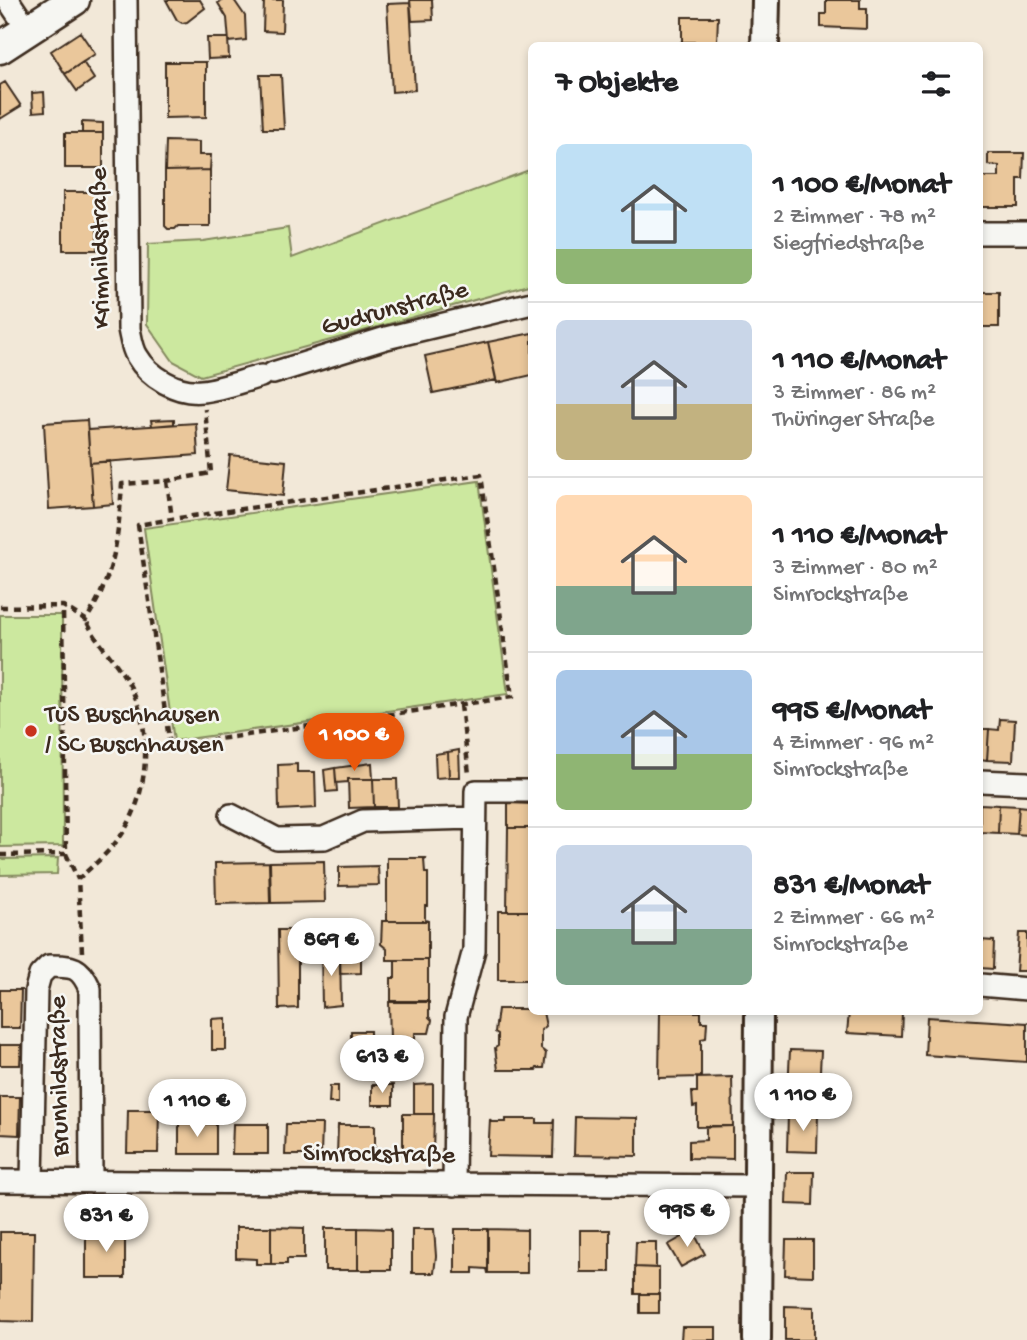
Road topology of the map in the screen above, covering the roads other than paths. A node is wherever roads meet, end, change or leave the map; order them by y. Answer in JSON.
{"nodes":[{"id":1,"x":8,"y":0,"type":"edge"},
{"id":2,"x":74,"y":0,"type":"edge"},
{"id":3,"x":126,"y":0,"type":"edge"},
{"id":4,"x":766,"y":0,"type":"edge"},
{"id":5,"x":28,"y":30,"type":"junction"},
{"id":6,"x":765,"y":42,"type":"edge"},
{"id":7,"x":0,"y":48,"type":"edge"},
{"id":8,"x":983,"y":233,"type":"edge"},
{"id":9,"x":1027,"y":233,"type":"edge"},
{"id":10,"x":528,"y":304,"type":"edge"},
{"id":11,"x":267,"y":374,"type":"joint"},
{"id":12,"x":983,"y":781,"type":"edge"},
{"id":13,"x":1027,"y":783,"type":"edge"},
{"id":14,"x":528,"y":791,"type":"edge"},
{"id":15,"x":231,"y":815,"type":"dead end"},
{"id":16,"x":475,"y":818,"type":"junction"},
{"id":17,"x":983,"y":985,"type":"edge"},
{"id":18,"x":1027,"y":989,"type":"edge"},
{"id":19,"x":759,"y":1015,"type":"edge"},
{"id":20,"x":0,"y":1181,"type":"edge"},
{"id":21,"x":32,"y":1181,"type":"junction"},
{"id":22,"x":91,"y":1182,"type":"junction"},
{"id":23,"x":454,"y":1185,"type":"junction"},
{"id":24,"x":758,"y":1186,"type":"junction"},
{"id":25,"x":757,"y":1340,"type":"edge"}],
"edges":[{"from":1,"to":5,"type":"street"},
{"from":2,"to":5,"type":"main road"},
{"from":3,"to":11,"type":"street","name":"Krimhildstraße"},
{"from":4,"to":6,"type":"street"},
{"from":5,"to":7,"type":"main road"},
{"from":8,"to":9,"type":"street"},
{"from":10,"to":11,"type":"street","name":"Gudrunstraße"},
{"from":12,"to":13,"type":"street"},
{"from":14,"to":16,"type":"street"},
{"from":15,"to":16,"type":"street"},
{"from":16,"to":23,"type":"street"},
{"from":17,"to":18,"type":"street"},
{"from":19,"to":24,"type":"street"},
{"from":20,"to":21,"type":"street","name":"Simrockstraße"},
{"from":21,"to":22,"type":"street","name":"Simrockstraße"},
{"from":21,"to":22,"type":"street","name":"Brunhildstraße"},
{"from":22,"to":23,"type":"street","name":"Simrockstraße"},
{"from":23,"to":24,"type":"street","name":"Simrockstraße"},
{"from":24,"to":25,"type":"street"}]}
